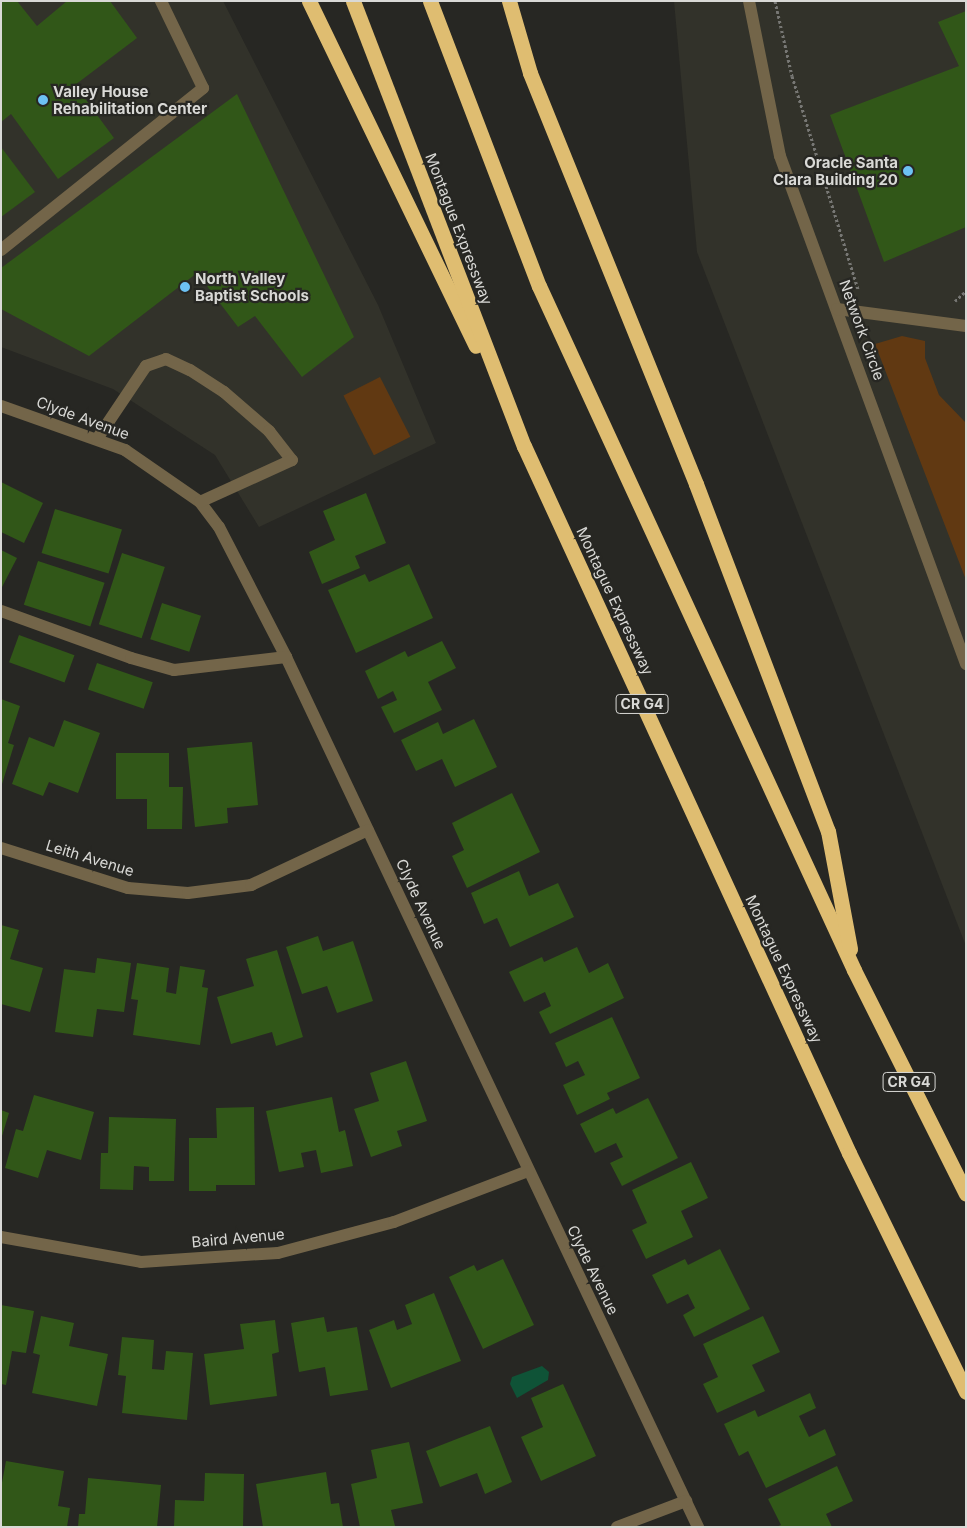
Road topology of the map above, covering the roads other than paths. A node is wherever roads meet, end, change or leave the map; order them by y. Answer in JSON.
{"nodes":[{"id":1,"x":161,"y":1,"type":"edge"},
{"id":2,"x":309,"y":1,"type":"edge"},
{"id":3,"x":353,"y":1,"type":"edge"},
{"id":4,"x":430,"y":1,"type":"edge"},
{"id":5,"x":509,"y":1,"type":"edge"},
{"id":6,"x":749,"y":1,"type":"edge"},
{"id":7,"x":1,"y":250,"type":"edge"},
{"id":8,"x":837,"y":309,"type":"junction"},
{"id":9,"x":966,"y":326,"type":"edge"},
{"id":10,"x":1,"y":406,"type":"edge"},
{"id":11,"x":97,"y":440,"type":"junction"},
{"id":12,"x":524,"y":446,"type":"junction"},
{"id":13,"x":200,"y":502,"type":"junction"},
{"id":14,"x":1,"y":611,"type":"edge"},
{"id":15,"x":286,"y":658,"type":"junction"},
{"id":16,"x":966,"y":664,"type":"edge"},
{"id":17,"x":368,"y":830,"type":"junction"},
{"id":18,"x":1,"y":848,"type":"edge"},
{"id":19,"x":854,"y":970,"type":"junction"},
{"id":20,"x":528,"y":1171,"type":"junction"},
{"id":21,"x":966,"y":1194,"type":"edge"},
{"id":22,"x":1,"y":1237,"type":"edge"},
{"id":23,"x":966,"y":1392,"type":"edge"},
{"id":24,"x":686,"y":1501,"type":"junction"},
{"id":25,"x":617,"y":1527,"type":"edge"},
{"id":26,"x":698,"y":1527,"type":"edge"}],
"edges":[{"from":1,"to":7,"type":"street"},
{"from":2,"to":12,"type":"highway"},
{"from":3,"to":12,"type":"highway","name":"Montague Expressway","number":"CR G4"},
{"from":4,"to":19,"type":"highway","number":"CR G4"},
{"from":5,"to":19,"type":"highway"},
{"from":6,"to":8,"type":"street","name":"Network Circle"},
{"from":8,"to":9,"type":"street"},
{"from":8,"to":16,"type":"street","name":"Network Circle"},
{"from":10,"to":11,"type":"street","name":"Clyde Avenue"},
{"from":11,"to":13,"type":"street","name":"Clyde Avenue"},
{"from":11,"to":13,"type":"street"},
{"from":12,"to":23,"type":"highway","name":"Montague Expressway","number":"CR G4"},
{"from":13,"to":15,"type":"street","name":"Clyde Avenue"},
{"from":14,"to":15,"type":"street"},
{"from":15,"to":17,"type":"street","name":"Clyde Avenue"},
{"from":17,"to":18,"type":"street","name":"Leith Avenue"},
{"from":17,"to":20,"type":"street","name":"Clyde Avenue"},
{"from":19,"to":21,"type":"highway","number":"CR G4"},
{"from":20,"to":22,"type":"street","name":"Baird Avenue"},
{"from":20,"to":24,"type":"street","name":"Clyde Avenue"},
{"from":24,"to":25,"type":"street"},
{"from":24,"to":26,"type":"street","name":"Clyde Avenue"}]}
